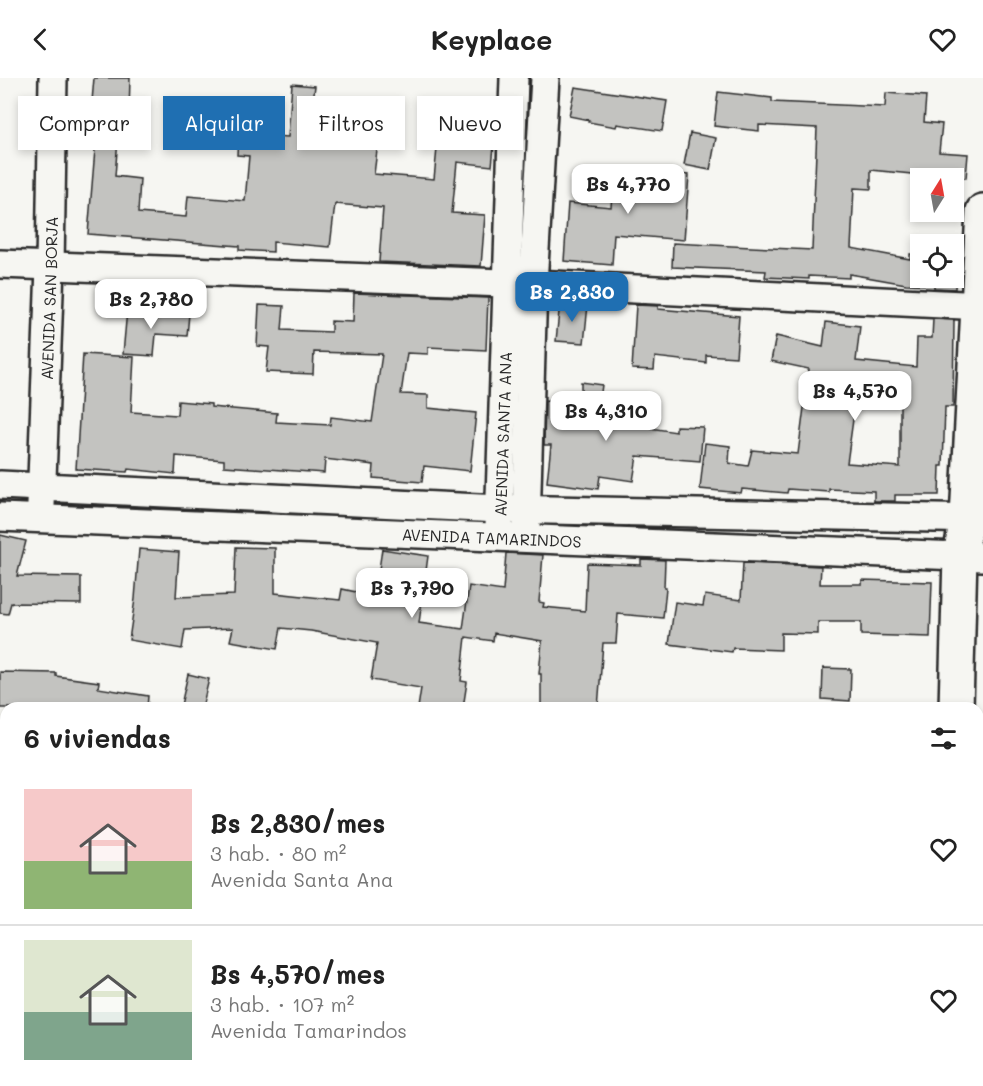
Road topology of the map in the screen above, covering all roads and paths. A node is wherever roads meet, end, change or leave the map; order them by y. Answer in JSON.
{"nodes":[{"id":1,"x":53,"y":78,"type":"edge"},
{"id":2,"x":513,"y":78,"type":"edge"},
{"id":3,"x":545,"y":78,"type":"edge"},
{"id":4,"x":983,"y":211,"type":"edge"},
{"id":5,"x":0,"y":264,"type":"edge"},
{"id":6,"x":50,"y":267,"type":"junction"},
{"id":7,"x":520,"y":284,"type":"junction"},
{"id":8,"x":981,"y":305,"type":"edge"},
{"id":9,"x":0,"y":485,"type":"edge"},
{"id":10,"x":41,"y":486,"type":"junction"},
{"id":11,"x":500,"y":509,"type":"junction"},
{"id":12,"x":528,"y":509,"type":"junction"},
{"id":13,"x":0,"y":517,"type":"edge"},
{"id":14,"x":41,"y":518,"type":"junction"},
{"id":15,"x":975,"y":519,"type":"edge"},
{"id":16,"x":498,"y":538,"type":"junction"},
{"id":17,"x":525,"y":538,"type":"junction"},
{"id":18,"x":971,"y":556,"type":"edge"},
{"id":19,"x":957,"y":702,"type":"edge"}],
"edges":[{"from":1,"to":6,"type":"street","name":"AVENIDA SAN BORJA"},
{"from":2,"to":7,"type":"street","name":"AVENIDA SANTA ANA"},
{"from":3,"to":7,"type":"street","name":"AVENIDA SANTA ANA"},
{"from":4,"to":8,"type":"street"},
{"from":5,"to":6,"type":"street"},
{"from":6,"to":7,"type":"street"},
{"from":6,"to":10,"type":"street","name":"AVENIDA SAN BORJA"},
{"from":7,"to":8,"type":"street"},
{"from":7,"to":11,"type":"street","name":"AVENIDA SANTA ANA"},
{"from":7,"to":12,"type":"street","name":"AVENIDA SANTA ANA"},
{"from":8,"to":15,"type":"street"},
{"from":9,"to":10,"type":"street","name":"AVENIDA TAMARINDOS"},
{"from":10,"to":11,"type":"street","name":"AVENIDA TAMARINDOS"},
{"from":10,"to":14,"type":"street","name":"AVENIDA SAN BORJA"},
{"from":11,"to":12,"type":"street","name":"AVENIDA TAMARINDOS"},
{"from":11,"to":16,"type":"street","name":"AVENIDA SANTA ANA"},
{"from":12,"to":15,"type":"street","name":"AVENIDA TAMARINDOS"},
{"from":12,"to":17,"type":"street","name":"AVENIDA SANTA ANA"},
{"from":13,"to":14,"type":"street","name":"AVENIDA TAMARINDOS"},
{"from":14,"to":16,"type":"street","name":"AVENIDA TAMARINDOS"},
{"from":15,"to":18,"type":"street"},
{"from":16,"to":17,"type":"street","name":"AVENIDA TAMARINDOS"},
{"from":17,"to":18,"type":"street","name":"AVENIDA TAMARINDOS"},
{"from":18,"to":19,"type":"street"}]}
